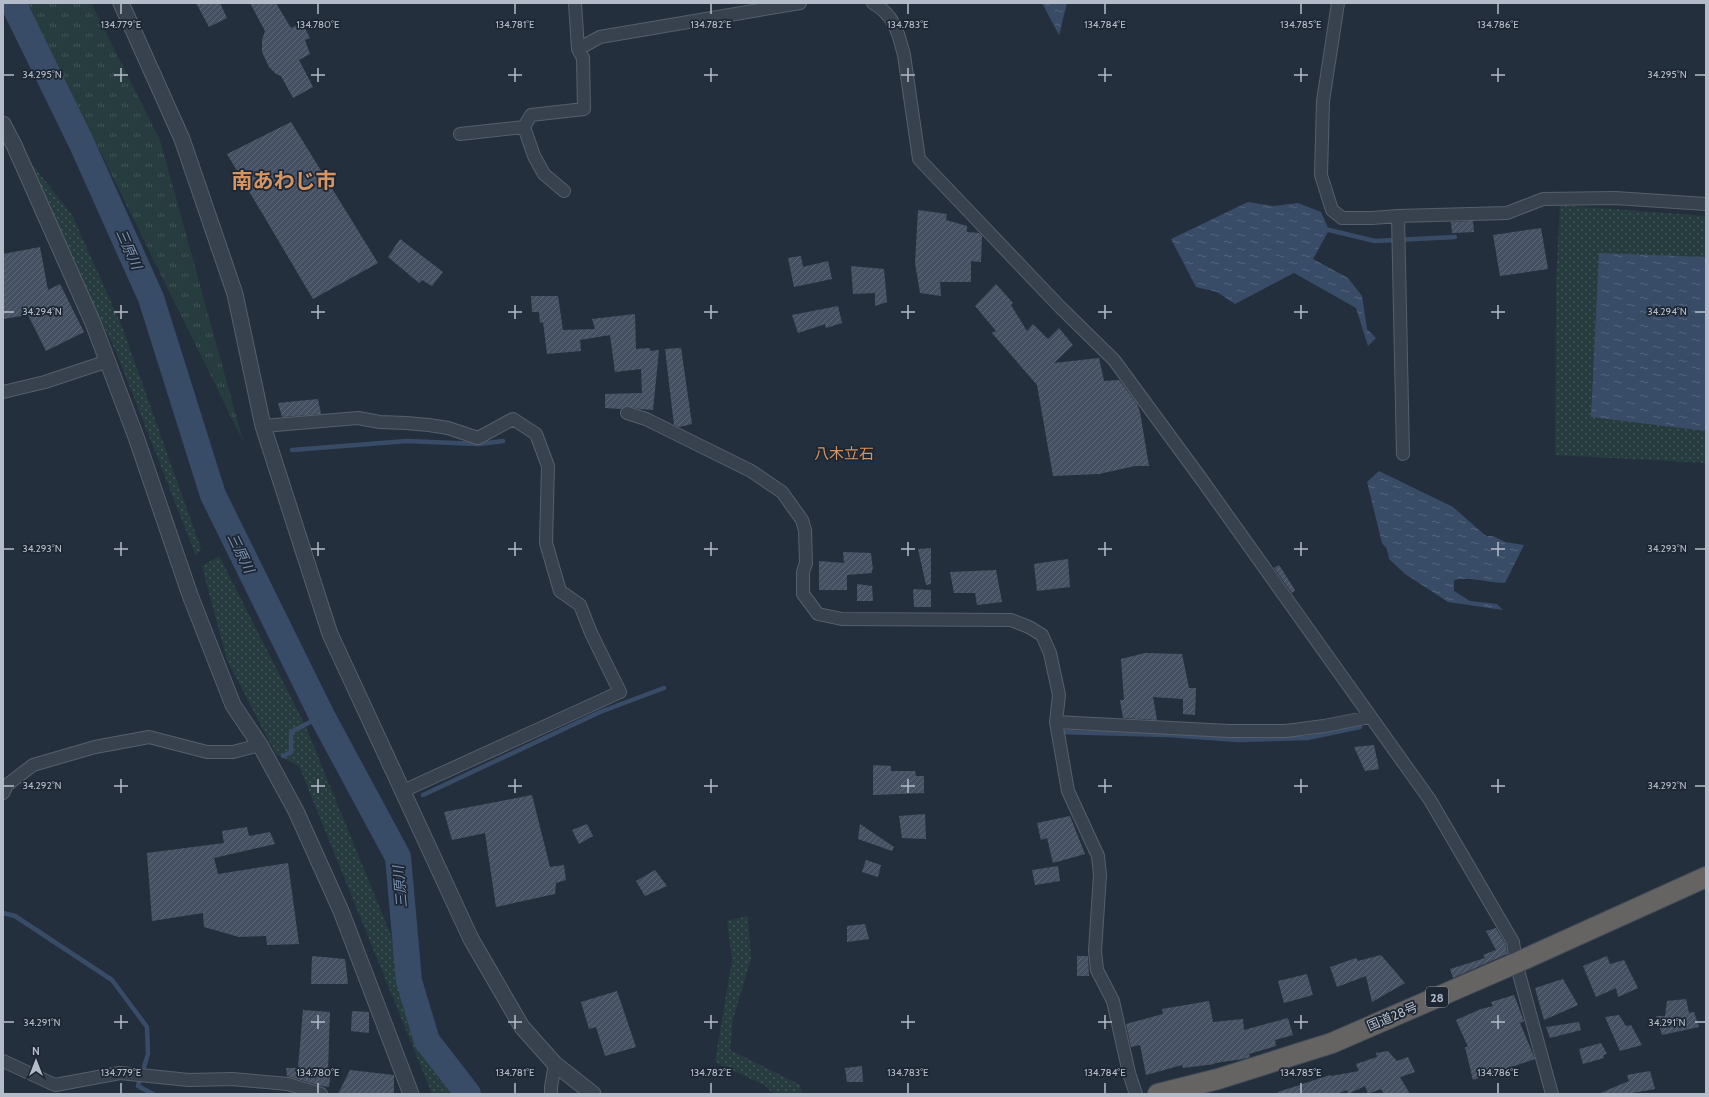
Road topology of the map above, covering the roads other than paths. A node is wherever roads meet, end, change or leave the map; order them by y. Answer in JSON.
{"nodes":[{"id":1,"x":121,"y":3,"type":"edge"},
{"id":2,"x":575,"y":3,"type":"edge"},
{"id":3,"x":800,"y":3,"type":"edge"},
{"id":4,"x":873,"y":3,"type":"edge"},
{"id":5,"x":1338,"y":3,"type":"edge"},
{"id":6,"x":578,"y":49,"type":"junction"},
{"id":7,"x":3,"y":124,"type":"edge"},
{"id":8,"x":524,"y":127,"type":"junction"},
{"id":9,"x":460,"y":134,"type":"dead end"},
{"id":10,"x":564,"y":191,"type":"dead end"},
{"id":11,"x":1706,"y":204,"type":"edge"},
{"id":12,"x":1398,"y":216,"type":"junction"},
{"id":13,"x":108,"y":361,"type":"junction"},
{"id":14,"x":3,"y":392,"type":"edge"},
{"id":15,"x":627,"y":413,"type":"dead end"},
{"id":16,"x":263,"y":426,"type":"junction"},
{"id":17,"x":1403,"y":454,"type":"dead end"},
{"id":18,"x":1370,"y":717,"type":"junction"},
{"id":19,"x":1056,"y":722,"type":"junction"},
{"id":20,"x":260,"y":745,"type":"junction"},
{"id":21,"x":4,"y":788,"type":"edge"},
{"id":22,"x":403,"y":791,"type":"junction"},
{"id":23,"x":1706,"y":877,"type":"edge"},
{"id":24,"x":1516,"y":963,"type":"junction"},
{"id":25,"x":3,"y":1061,"type":"edge"},
{"id":26,"x":555,"y":1064,"type":"junction"},
{"id":27,"x":321,"y":1094,"type":"edge"},
{"id":28,"x":411,"y":1094,"type":"edge"},
{"id":29,"x":551,"y":1094,"type":"edge"},
{"id":30,"x":592,"y":1094,"type":"edge"},
{"id":31,"x":1136,"y":1094,"type":"edge"},
{"id":32,"x":1158,"y":1094,"type":"edge"},
{"id":33,"x":1552,"y":1094,"type":"edge"}],
"edges":[{"from":1,"to":16,"type":"street"},
{"from":2,"to":6,"type":"street"},
{"from":3,"to":6,"type":"street"},
{"from":4,"to":18,"type":"street"},
{"from":5,"to":12,"type":"street"},
{"from":6,"to":8,"type":"street"},
{"from":7,"to":13,"type":"street"},
{"from":8,"to":9,"type":"street"},
{"from":8,"to":10,"type":"street"},
{"from":11,"to":12,"type":"street"},
{"from":12,"to":17,"type":"street"},
{"from":13,"to":14,"type":"street"},
{"from":13,"to":20,"type":"street"},
{"from":15,"to":19,"type":"street"},
{"from":16,"to":22,"type":"street"},
{"from":16,"to":22,"type":"street"},
{"from":18,"to":19,"type":"street"},
{"from":18,"to":24,"type":"street"},
{"from":19,"to":31,"type":"street"},
{"from":20,"to":21,"type":"street"},
{"from":20,"to":28,"type":"street"},
{"from":22,"to":26,"type":"street"},
{"from":23,"to":24,"type":"highway","name":"国道28号","number":"28"},
{"from":24,"to":32,"type":"highway","name":"国道28号","number":"28"},
{"from":24,"to":33,"type":"street"},
{"from":25,"to":27,"type":"street"},
{"from":26,"to":29,"type":"street"},
{"from":26,"to":30,"type":"street"}]}
